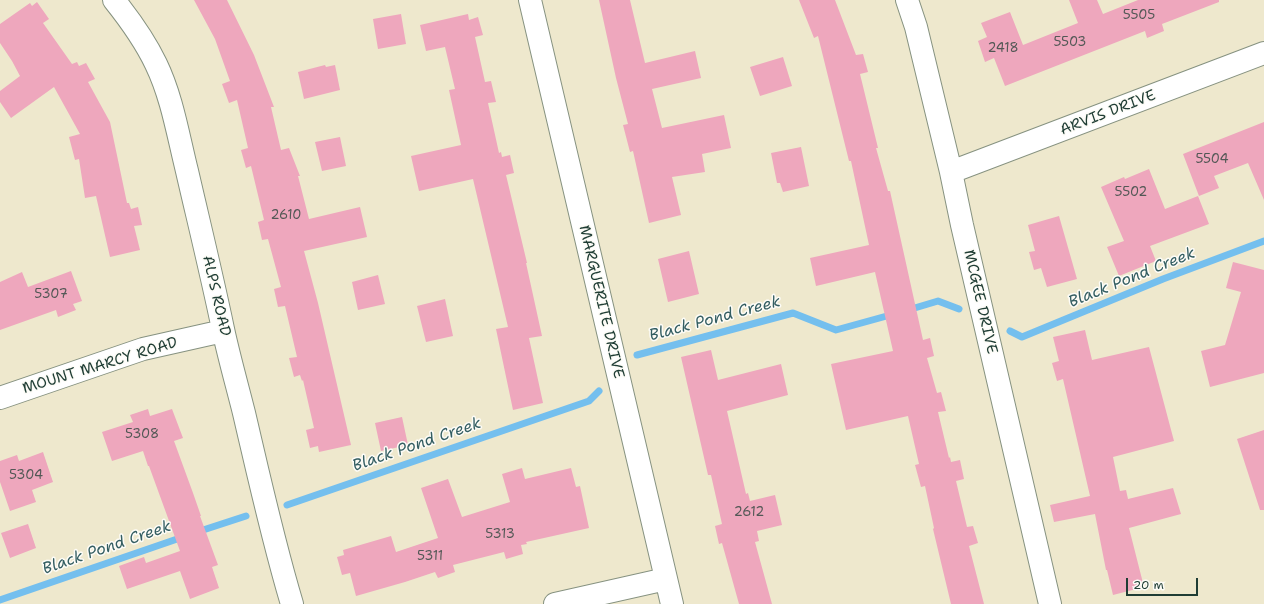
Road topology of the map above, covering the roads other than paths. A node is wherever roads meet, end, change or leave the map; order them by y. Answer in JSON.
{"nodes":[{"id":1,"x":114,"y":0,"type":"edge"},
{"id":2,"x":530,"y":0,"type":"edge"},
{"id":3,"x":907,"y":0,"type":"edge"},
{"id":4,"x":1264,"y":53,"type":"edge"},
{"id":5,"x":951,"y":172,"type":"junction"},
{"id":6,"x":223,"y":331,"type":"junction"},
{"id":7,"x":0,"y":398,"type":"edge"},
{"id":8,"x":666,"y":579,"type":"junction"},
{"id":9,"x":292,"y":604,"type":"edge"},
{"id":10,"x":555,"y":604,"type":"edge"},
{"id":11,"x":672,"y":604,"type":"edge"},
{"id":12,"x":1050,"y":604,"type":"edge"}],
"edges":[{"from":1,"to":6,"type":"street","name":"ALPS ROAD"},
{"from":2,"to":8,"type":"street","name":"MARGUERITE DRIVE"},
{"from":3,"to":5,"type":"street","name":"MCGEE DRIVE"},
{"from":4,"to":5,"type":"street","name":"ARVIS DRIVE"},
{"from":5,"to":12,"type":"street","name":"MCGEE DRIVE"},
{"from":6,"to":7,"type":"street","name":"MOUNT MARCY ROAD"},
{"from":6,"to":9,"type":"street","name":"ALPS ROAD"},
{"from":8,"to":10,"type":"street"},
{"from":8,"to":11,"type":"street","name":"MARGUERITE DRIVE"}]}
